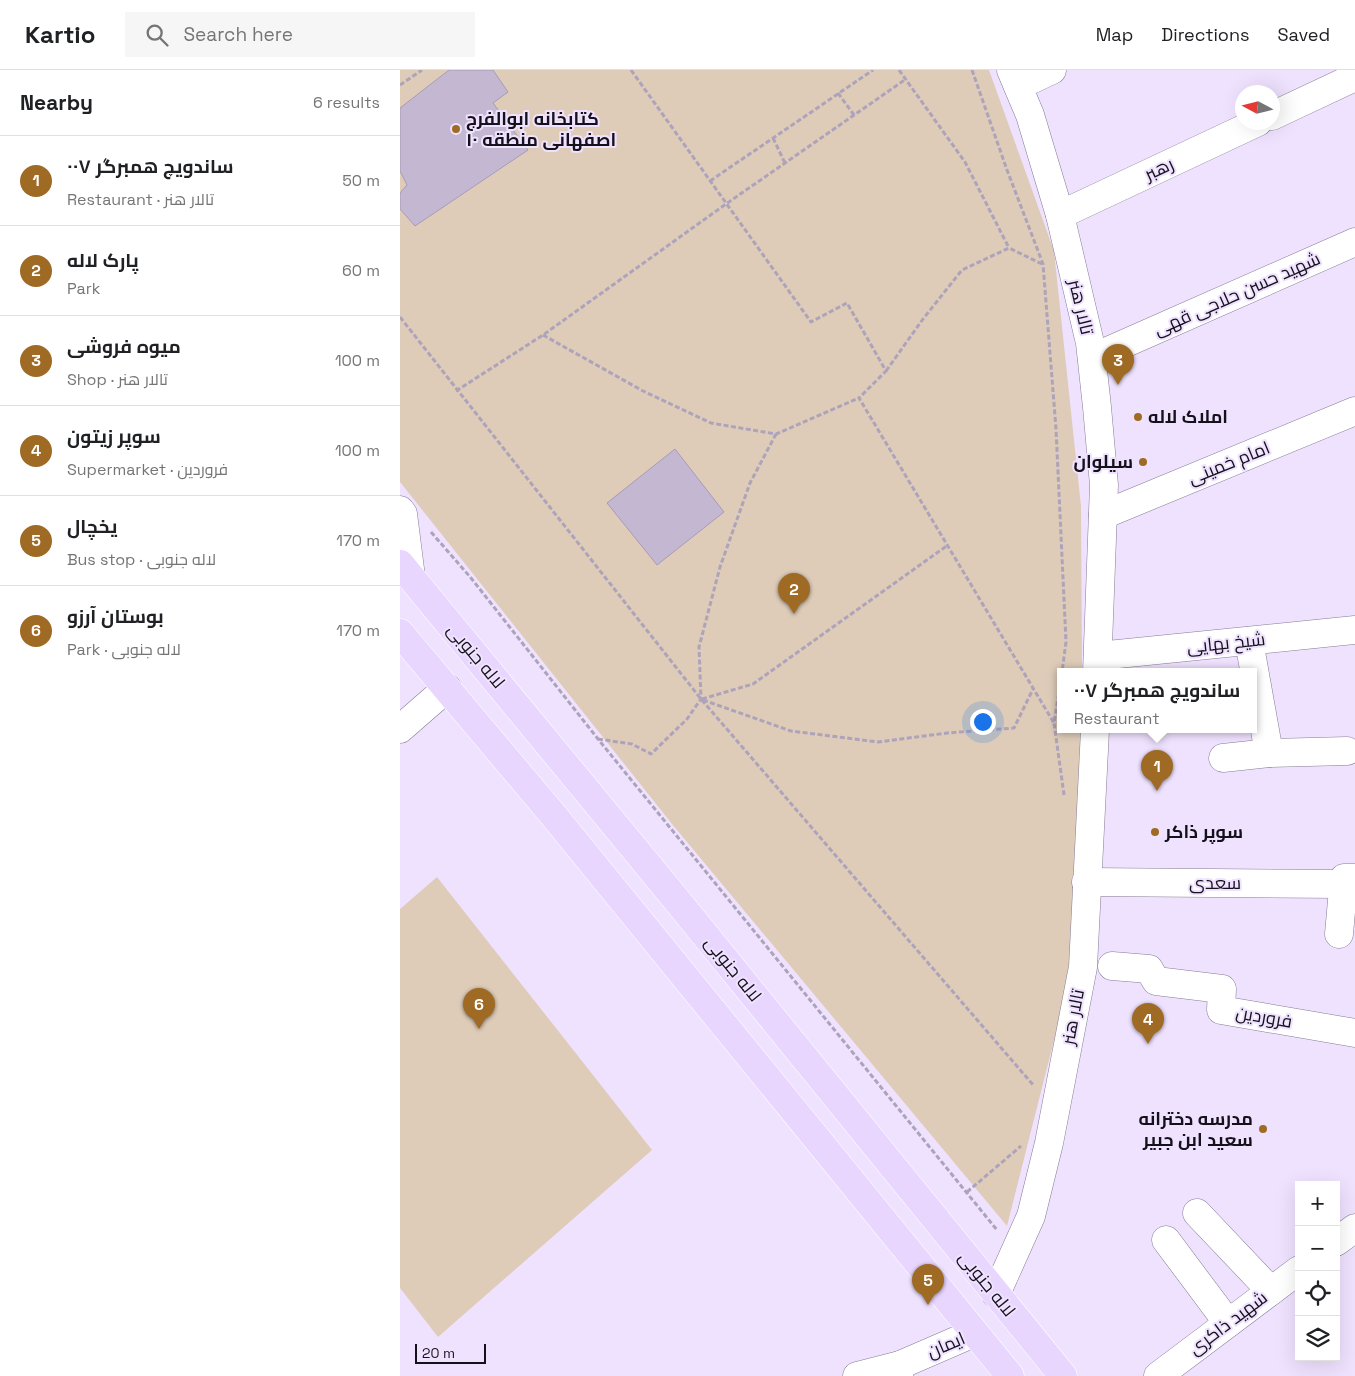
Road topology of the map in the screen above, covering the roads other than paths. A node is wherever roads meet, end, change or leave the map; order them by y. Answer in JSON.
{"nodes":[{"id":1,"x":1052,"y":70,"type":"edge"},
{"id":2,"x":1015,"y":78,"type":"edge"},
{"id":3,"x":1355,"y":78,"type":"edge"},
{"id":4,"x":1280,"y":112,"type":"edge"},
{"id":5,"x":1241,"y":130,"type":"edge"},
{"id":6,"x":1060,"y":215,"type":"junction"},
{"id":7,"x":1355,"y":242,"type":"edge"},
{"id":8,"x":1092,"y":358,"type":"junction"},
{"id":9,"x":1355,"y":411,"type":"edge"},
{"id":10,"x":400,"y":510,"type":"edge"},
{"id":11,"x":1103,"y":515,"type":"junction"},
{"id":12,"x":406,"y":571,"type":"edge"},
{"id":13,"x":1355,"y":630,"type":"edge"},
{"id":14,"x":400,"y":633,"type":"edge"},
{"id":15,"x":1249,"y":641,"type":"junction"},
{"id":16,"x":1098,"y":664,"type":"edge"},
{"id":17,"x":1254,"y":668,"type":"edge"},
{"id":18,"x":1257,"y":686,"type":"edge"},
{"id":19,"x":447,"y":688,"type":"junction"},
{"id":20,"x":400,"y":729,"type":"edge"},
{"id":21,"x":484,"y":732,"type":"junction"},
{"id":22,"x":1095,"y":733,"type":"edge"},
{"id":23,"x":1347,"y":751,"type":"dead end"},
{"id":24,"x":1269,"y":753,"type":"junction"},
{"id":25,"x":1223,"y":758,"type":"dead end"},
{"id":26,"x":1349,"y":881,"type":"edge"},
{"id":27,"x":1086,"y":882,"type":"junction"},
{"id":28,"x":675,"y":898,"type":"junction"},
{"id":29,"x":1339,"y":934,"type":"dead end"},
{"id":30,"x":1112,"y":966,"type":"dead end"},
{"id":31,"x":686,"y":978,"type":"junction"},
{"id":32,"x":1355,"y":1032,"type":"edge"},
{"id":33,"x":876,"y":1146,"type":"junction"},
{"id":34,"x":1197,"y":1213,"type":"dead end"},
{"id":35,"x":1355,"y":1228,"type":"edge"},
{"id":36,"x":1340,"y":1239,"type":"edge"},
{"id":37,"x":1166,"y":1240,"type":"dead end"},
{"id":38,"x":1298,"y":1271,"type":"edge"},
{"id":39,"x":1271,"y":1291,"type":"junction"},
{"id":40,"x":996,"y":1294,"type":"junction"},
{"id":41,"x":1228,"y":1324,"type":"junction"},
{"id":42,"x":974,"y":1333,"type":"junction"},
{"id":43,"x":900,"y":1370,"type":"edge"},
{"id":44,"x":857,"y":1376,"type":"edge"},
{"id":45,"x":1010,"y":1376,"type":"edge"},
{"id":46,"x":1063,"y":1376,"type":"edge"},
{"id":47,"x":1158,"y":1376,"type":"edge"}],
"edges":[{"from":1,"to":2,"type":"street"},
{"from":2,"to":6,"type":"street","name":"تالار هنر"},
{"from":3,"to":4,"type":"street"},
{"from":5,"to":6,"type":"street","name":"رهبر"},
{"from":6,"to":8,"type":"street","name":"تالار هنر"},
{"from":7,"to":8,"type":"street","name":"شهید حسن حلاجی قهی"},
{"from":8,"to":11,"type":"street","name":"تالار هنر"},
{"from":9,"to":11,"type":"street","name":"امام خمینی"},
{"from":10,"to":12,"type":"street"},
{"from":11,"to":16,"type":"street","name":"تالار هنر"},
{"from":12,"to":28,"type":"main road","name":"لاله جنوبی"},
{"from":13,"to":15,"type":"street","name":"شیخ بهایی"},
{"from":14,"to":19,"type":"main road"},
{"from":15,"to":16,"type":"street","name":"شیخ بهایی"},
{"from":15,"to":17,"type":"street"},
{"from":18,"to":24,"type":"street"},
{"from":19,"to":20,"type":"street"},
{"from":19,"to":21,"type":"main road"},
{"from":21,"to":28,"type":"main road"},
{"from":21,"to":31,"type":"main road"},
{"from":22,"to":27,"type":"street","name":"تالار هنر"},
{"from":23,"to":24,"type":"street"},
{"from":24,"to":25,"type":"street"},
{"from":26,"to":27,"type":"street","name":"سعدی"},
{"from":26,"to":29,"type":"street"},
{"from":27,"to":40,"type":"street","name":"تالار هنر"},
{"from":28,"to":33,"type":"main road","name":"لاله جنوبی"},
{"from":30,"to":32,"type":"street","name":"فروردین"},
{"from":31,"to":33,"type":"main road"},
{"from":31,"to":42,"type":"main road"},
{"from":33,"to":40,"type":"main road","name":"لاله جنوبی"},
{"from":34,"to":39,"type":"street"},
{"from":35,"to":36,"type":"street"},
{"from":37,"to":41,"type":"street"},
{"from":38,"to":39,"type":"street","name":"شهید ذاکری"},
{"from":39,"to":41,"type":"street","name":"شهید ذاکری"},
{"from":40,"to":46,"type":"main road","name":"لاله جنوبی"},
{"from":41,"to":47,"type":"street","name":"شهید ذاکری"},
{"from":42,"to":43,"type":"street","name":"ایمان"},
{"from":42,"to":45,"type":"main road"},
{"from":43,"to":44,"type":"street","name":"ایمان"}]}
